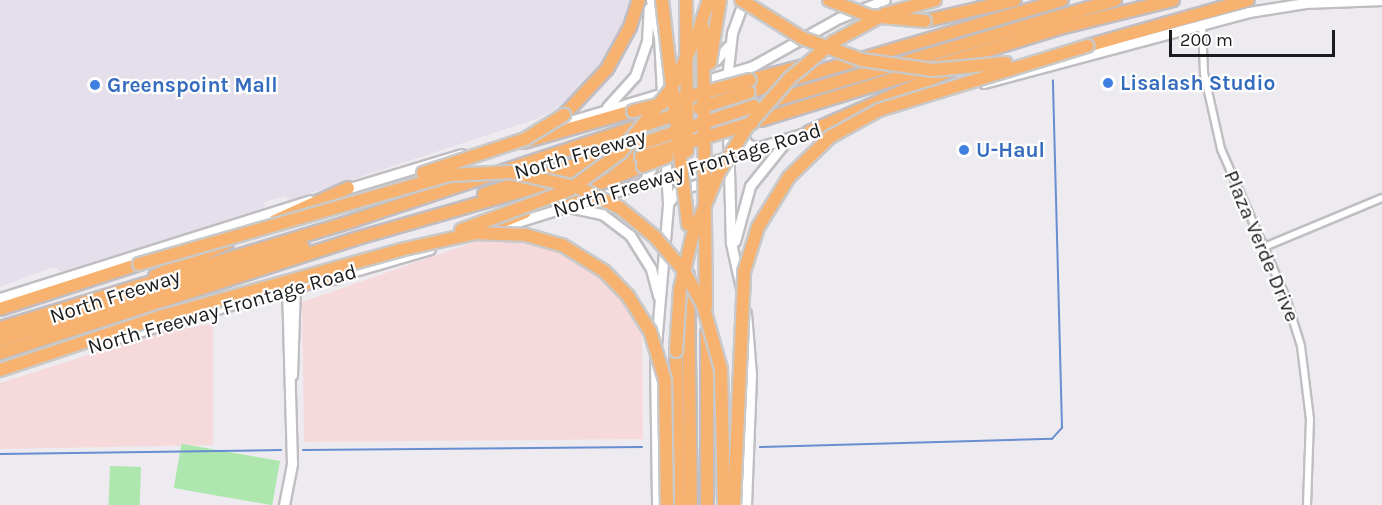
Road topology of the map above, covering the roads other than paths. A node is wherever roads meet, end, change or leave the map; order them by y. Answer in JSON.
{"nodes":[{"id":1,"x":639,"y":0,"type":"edge"},
{"id":2,"x":650,"y":0,"type":"edge"},
{"id":3,"x":662,"y":0,"type":"edge"},
{"id":4,"x":686,"y":0,"type":"edge"},
{"id":5,"x":703,"y":0,"type":"edge"},
{"id":6,"x":709,"y":0,"type":"edge"},
{"id":7,"x":720,"y":0,"type":"edge"},
{"id":8,"x":743,"y":0,"type":"edge"},
{"id":9,"x":829,"y":0,"type":"edge"},
{"id":10,"x":885,"y":0,"type":"edge"},
{"id":11,"x":935,"y":0,"type":"edge"},
{"id":12,"x":1015,"y":0,"type":"edge"},
{"id":13,"x":1062,"y":0,"type":"edge"},
{"id":14,"x":1114,"y":0,"type":"edge"},
{"id":15,"x":1173,"y":0,"type":"edge"},
{"id":16,"x":1248,"y":0,"type":"edge"},
{"id":17,"x":1382,"y":0,"type":"edge"},
{"id":18,"x":1203,"y":25,"type":"junction"},
{"id":19,"x":1033,"y":36,"type":"junction"},
{"id":20,"x":730,"y":43,"type":"junction"},
{"id":21,"x":1093,"y":44,"type":"junction"},
{"id":22,"x":660,"y":63,"type":"junction"},
{"id":23,"x":753,"y":66,"type":"junction"},
{"id":24,"x":727,"y":75,"type":"junction"},
{"id":25,"x":750,"y":86,"type":"junction"},
{"id":26,"x":663,"y":95,"type":"junction"},
{"id":27,"x":631,"y":107,"type":"junction"},
{"id":28,"x":600,"y":112,"type":"junction"},
{"id":29,"x":809,"y":132,"type":"junction"},
{"id":30,"x":704,"y":133,"type":"junction"},
{"id":31,"x":789,"y":138,"type":"junction"},
{"id":32,"x":763,"y":147,"type":"junction"},
{"id":33,"x":459,"y":155,"type":"junction"},
{"id":34,"x":728,"y":158,"type":"junction"},
{"id":35,"x":642,"y":162,"type":"junction"},
{"id":36,"x":667,"y":177,"type":"junction"},
{"id":37,"x":642,"y":185,"type":"junction"},
{"id":38,"x":348,"y":188,"type":"junction"},
{"id":39,"x":729,"y":190,"type":"junction"},
{"id":40,"x":1382,"y":198,"type":"edge"},
{"id":41,"x":668,"y":205,"type":"junction"},
{"id":42,"x":562,"y":209,"type":"junction"},
{"id":43,"x":688,"y":224,"type":"junction"},
{"id":44,"x":452,"y":242,"type":"junction"},
{"id":45,"x":1264,"y":248,"type":"junction"},
{"id":46,"x":400,"y":250,"type":"junction"},
{"id":47,"x":733,"y":255,"type":"junction"},
{"id":48,"x":139,"y":264,"type":"junction"},
{"id":49,"x":337,"y":277,"type":"junction"},
{"id":50,"x":291,"y":287,"type":"junction"},
{"id":51,"x":134,"y":289,"type":"junction"},
{"id":52,"x":0,"y":298,"type":"edge"},
{"id":53,"x":0,"y":309,"type":"edge"},
{"id":54,"x":659,"y":309,"type":"junction"},
{"id":55,"x":128,"y":313,"type":"junction"},
{"id":56,"x":0,"y":328,"type":"edge"},
{"id":57,"x":0,"y":340,"type":"edge"},
{"id":58,"x":0,"y":353,"type":"edge"},
{"id":59,"x":0,"y":370,"type":"edge"},
{"id":60,"x":0,"y":375,"type":"edge"},
{"id":61,"x":284,"y":505,"type":"edge"},
{"id":62,"x":657,"y":505,"type":"edge"},
{"id":63,"x":667,"y":505,"type":"edge"},
{"id":64,"x":679,"y":505,"type":"edge"},
{"id":65,"x":691,"y":505,"type":"edge"},
{"id":66,"x":707,"y":505,"type":"edge"},
{"id":67,"x":724,"y":505,"type":"edge"},
{"id":68,"x":734,"y":505,"type":"edge"},
{"id":69,"x":746,"y":505,"type":"edge"},
{"id":70,"x":1307,"y":505,"type":"edge"}],
"edges":[{"from":1,"to":48,"type":"highway","bridge":true},
{"from":2,"to":22,"type":"main road"},
{"from":2,"to":28,"type":"main road"},
{"from":3,"to":43,"type":"highway","bridge":true},
{"from":4,"to":43,"type":"highway","bridge":true},
{"from":5,"to":30,"type":"highway","bridge":true},
{"from":6,"to":46,"type":"highway","bridge":true},
{"from":7,"to":30,"type":"highway","bridge":true},
{"from":8,"to":20,"type":"main road"},
{"from":8,"to":21,"type":"highway","bridge":true},
{"from":9,"to":12,"type":"highway","bridge":true},
{"from":10,"to":23,"type":"main road"},
{"from":11,"to":64,"type":"highway","bridge":true},
{"from":13,"to":25,"type":"highway"},
{"from":14,"to":57,"type":"highway","name":"North Freeway","bridge":true},
{"from":15,"to":19,"type":"highway","name":"North Freeway"},
{"from":16,"to":21,"type":"highway"},
{"from":17,"to":18,"type":"main road","name":"North Freeway Frontage Road"},
{"from":18,"to":29,"type":"main road","name":"North Freeway Frontage Road"},
{"from":18,"to":45,"type":"street","name":"Plaza Verde Drive"},
{"from":19,"to":29,"type":"highway"},
{"from":19,"to":35,"type":"highway","name":"North Freeway","bridge":true},
{"from":20,"to":22,"type":"main road"},
{"from":20,"to":24,"type":"main road"},
{"from":21,"to":68,"type":"highway","bridge":true},
{"from":22,"to":26,"type":"main road"},
{"from":23,"to":24,"type":"main road"},
{"from":23,"to":32,"type":"main road"},
{"from":24,"to":26,"type":"main road"},
{"from":24,"to":34,"type":"main road"},
{"from":25,"to":27,"type":"highway","bridge":true},
{"from":25,"to":51,"type":"highway","name":"North Freeway","bridge":true},
{"from":26,"to":27,"type":"main road"},
{"from":26,"to":36,"type":"main road"},
{"from":27,"to":28,"type":"main road"},
{"from":27,"to":33,"type":"highway"},
{"from":27,"to":37,"type":"main road"},
{"from":28,"to":33,"type":"main road"},
{"from":29,"to":31,"type":"main road","name":"North Freeway Frontage Road"},
{"from":30,"to":66,"type":"highway","bridge":true},
{"from":31,"to":32,"type":"main road","name":"North Freeway Frontage Road"},
{"from":31,"to":47,"type":"main road"},
{"from":32,"to":34,"type":"main road","name":"North Freeway Frontage Road"},
{"from":33,"to":38,"type":"main road"},
{"from":34,"to":36,"type":"main road","name":"North Freeway Frontage Road"},
{"from":34,"to":39,"type":"main road"},
{"from":35,"to":44,"type":"highway"},
{"from":35,"to":55,"type":"highway","name":"North Freeway"},
{"from":36,"to":37,"type":"main road","name":"North Freeway Frontage Road"},
{"from":36,"to":41,"type":"main road"},
{"from":37,"to":42,"type":"main road","name":"North Freeway Frontage Road"},
{"from":38,"to":51,"type":"highway"},
{"from":38,"to":52,"type":"main road"},
{"from":39,"to":41,"type":"main road"},
{"from":39,"to":47,"type":"main road"},
{"from":40,"to":45,"type":"street"},
{"from":41,"to":54,"type":"main road"},
{"from":42,"to":44,"type":"main road","name":"North Freeway Frontage Road"},
{"from":42,"to":54,"type":"main road"},
{"from":43,"to":65,"type":"highway","bridge":true},
{"from":44,"to":49,"type":"main road","name":"North Freeway Frontage Road"},
{"from":45,"to":70,"type":"street","name":"Plaza Verde Drive"},
{"from":46,"to":59,"type":"highway","bridge":true},
{"from":46,"to":63,"type":"highway","bridge":true},
{"from":47,"to":69,"type":"main road"},
{"from":48,"to":53,"type":"highway"},
{"from":48,"to":67,"type":"highway","bridge":true},
{"from":49,"to":50,"type":"main road","name":"North Freeway Frontage Road"},
{"from":49,"to":55,"type":"highway"},
{"from":50,"to":60,"type":"main road","name":"North Freeway Frontage Road"},
{"from":50,"to":61,"type":"main road"},
{"from":51,"to":56,"type":"highway","name":"North Freeway"},
{"from":54,"to":62,"type":"main road"},
{"from":55,"to":58,"type":"highway","name":"North Freeway"}]}
